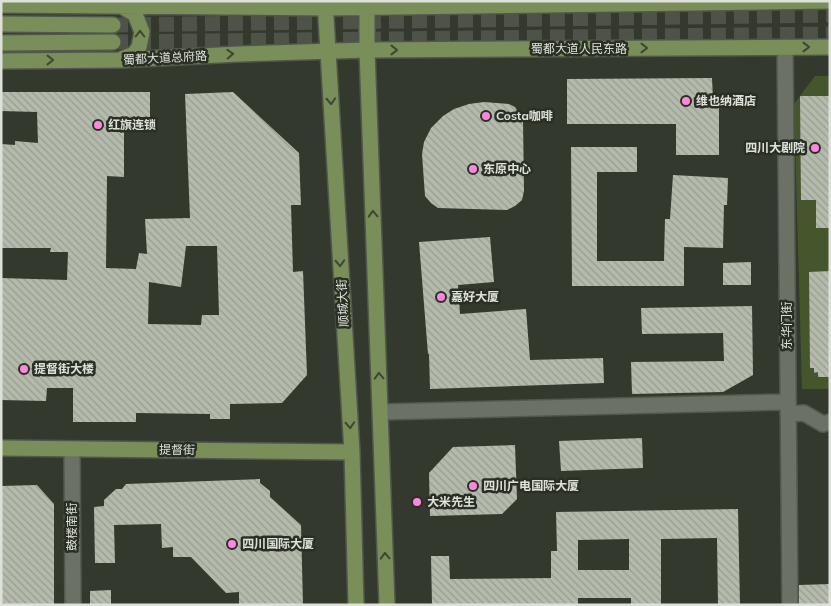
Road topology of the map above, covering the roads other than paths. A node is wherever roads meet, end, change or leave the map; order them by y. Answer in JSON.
{"nodes":[{"id":1,"x":830,"y":2,"type":"edge"},
{"id":2,"x":662,"y":3,"type":"edge"},
{"id":3,"x":146,"y":4,"type":"edge"},
{"id":4,"x":1,"y":5,"type":"edge"},
{"id":5,"x":325,"y":5,"type":"edge"},
{"id":6,"x":367,"y":5,"type":"edge"},
{"id":7,"x":121,"y":6,"type":"junction"},
{"id":8,"x":1,"y":24,"type":"edge"},
{"id":9,"x":113,"y":25,"type":"tunnel mouth"},
{"id":10,"x":114,"y":42,"type":"tunnel mouth"},
{"id":11,"x":1,"y":43,"type":"edge"},
{"id":12,"x":785,"y":47,"type":"junction"},
{"id":13,"x":830,"y":47,"type":"edge"},
{"id":14,"x":367,"y":50,"type":"junction"},
{"id":15,"x":328,"y":52,"type":"junction"},
{"id":16,"x":119,"y":60,"type":"junction"},
{"id":17,"x":1,"y":61,"type":"edge"},
{"id":18,"x":788,"y":408,"type":"junction"},
{"id":19,"x":381,"y":412,"type":"junction"},
{"id":20,"x":830,"y":422,"type":"edge"},
{"id":21,"x":1,"y":448,"type":"edge"},
{"id":22,"x":72,"y":448,"type":"junction"},
{"id":23,"x":352,"y":452,"type":"junction"},
{"id":24,"x":72,"y":605,"type":"edge"},
{"id":25,"x":356,"y":605,"type":"edge"},
{"id":26,"x":387,"y":605,"type":"edge"},
{"id":27,"x":790,"y":605,"type":"edge"}],
"edges":[{"from":1,"to":2,"type":"main road"},
{"from":2,"to":6,"type":"main road"},
{"from":3,"to":5,"type":"main road"},
{"from":3,"to":7,"type":"main road"},
{"from":4,"to":7,"type":"main road"},
{"from":5,"to":6,"type":"main road"},
{"from":5,"to":15,"type":"main road","name":"顺城大街"},
{"from":6,"to":14,"type":"main road"},
{"from":16,"to":7,"type":"main road","one_way":true},
{"from":8,"to":9,"type":"main road"},
{"from":10,"to":11,"type":"main road","name":"蜀都大道总府路"},
{"from":12,"to":13,"type":"main road","name":"蜀都大道人民东路","one_way":true},
{"from":14,"to":12,"type":"main road","name":"蜀都大道人民东路","one_way":true},
{"from":12,"to":18,"type":"street","name":"东华门街"},
{"from":14,"to":15,"type":"main road","name":"蜀都大道人民东路"},
{"from":19,"to":14,"type":"main road","one_way":true},
{"from":16,"to":15,"type":"main road","name":"蜀都大道总府路","one_way":true},
{"from":15,"to":23,"type":"main road","name":"顺城大街","one_way":true},
{"from":17,"to":16,"type":"main road","name":"蜀都大道总府路","one_way":true},
{"from":18,"to":19,"type":"street"},
{"from":18,"to":20,"type":"street"},
{"from":18,"to":27,"type":"street","name":"东华门街"},
{"from":26,"to":19,"type":"main road","one_way":true},
{"from":21,"to":22,"type":"main road","name":"提督街"},
{"from":22,"to":23,"type":"main road","name":"提督街"},
{"from":22,"to":24,"type":"street","name":"鼓楼南街"},
{"from":23,"to":25,"type":"main road","name":"顺城大街"}]}
